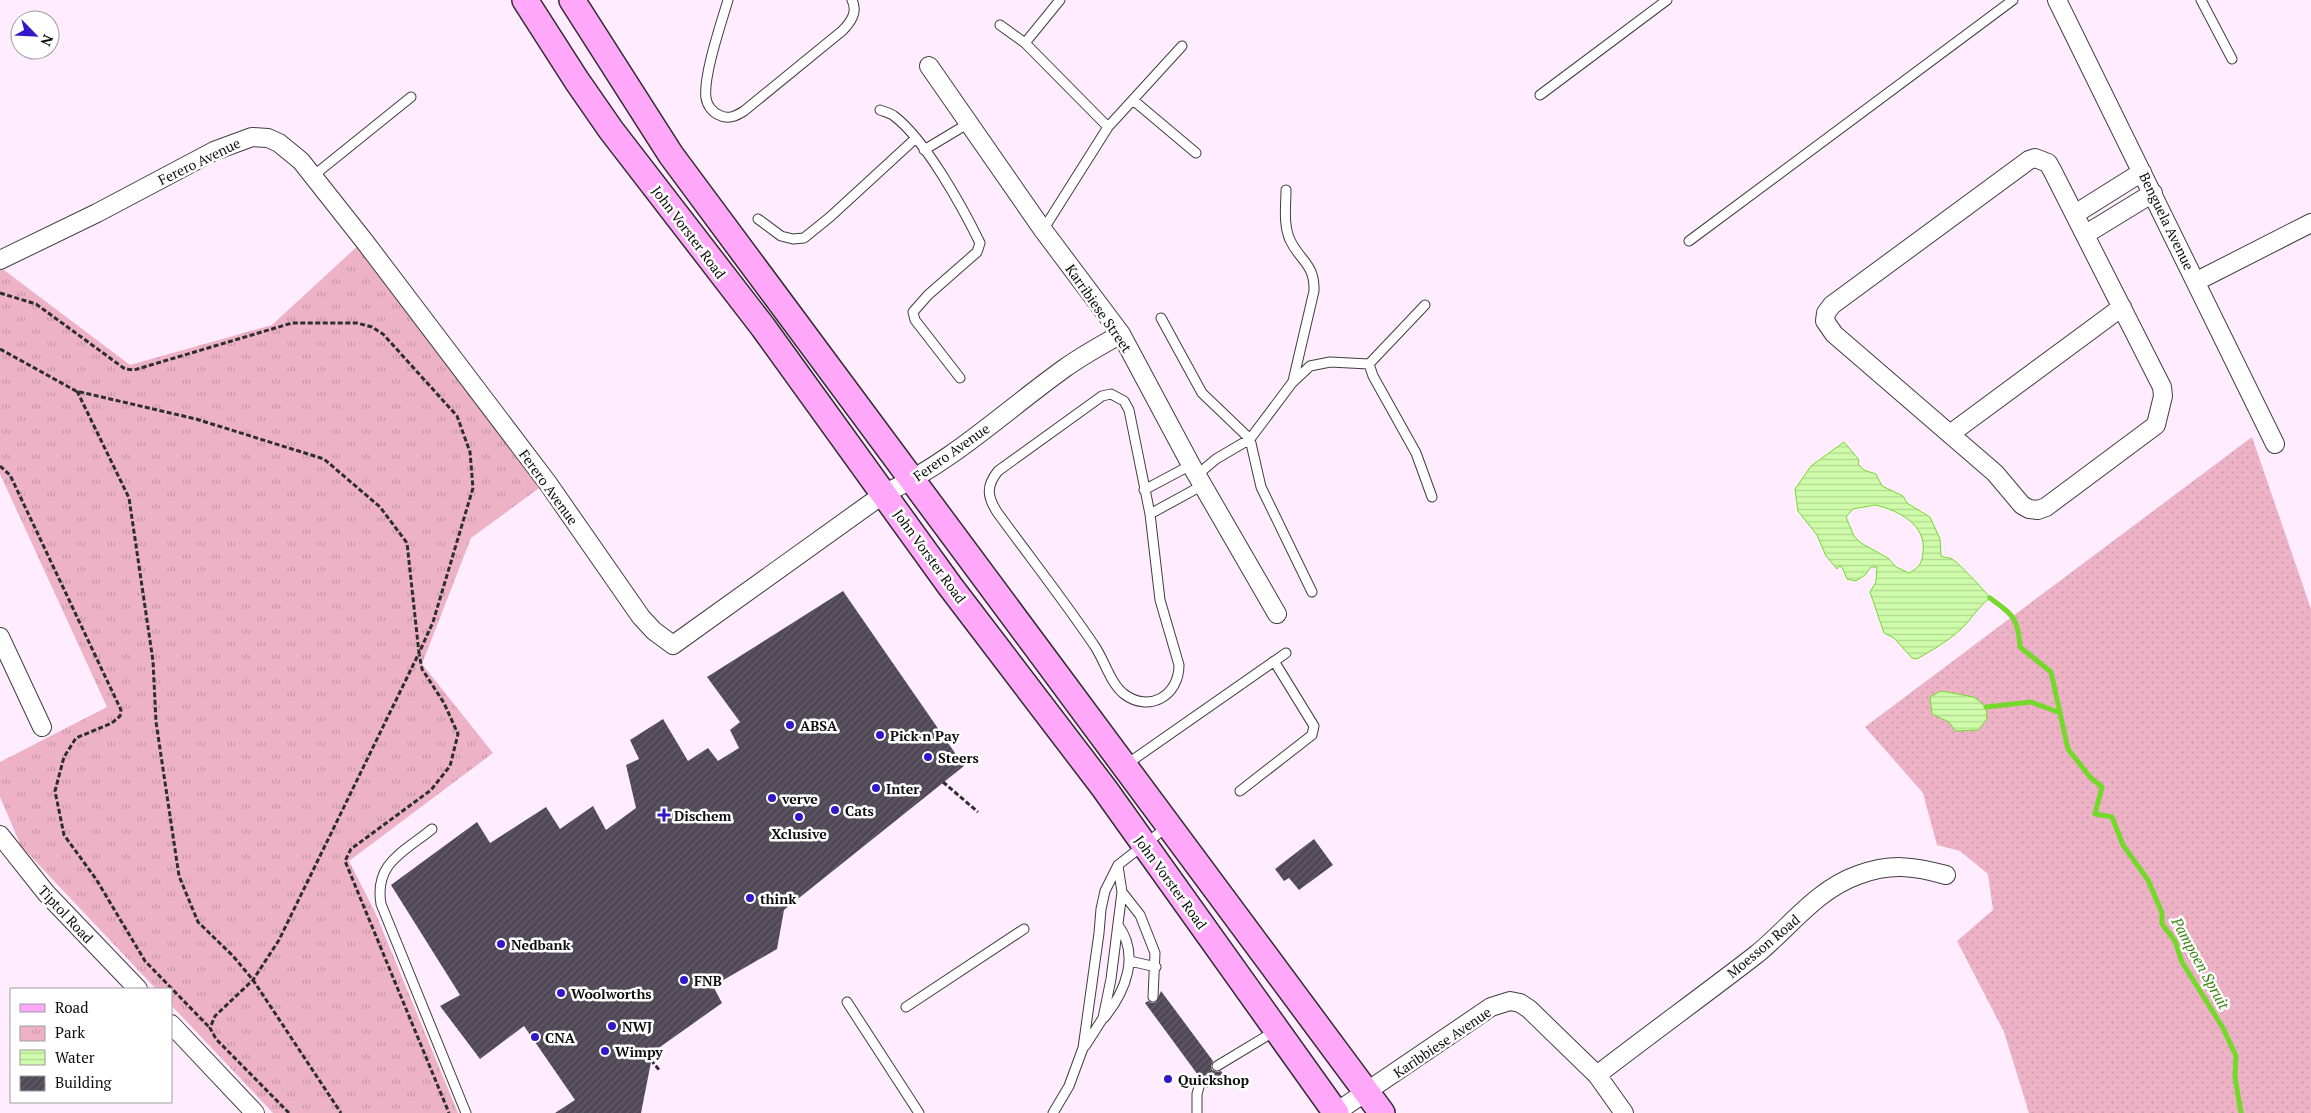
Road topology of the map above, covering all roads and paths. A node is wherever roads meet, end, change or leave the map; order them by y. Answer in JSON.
{"nodes":[{"id":1,"x":525,"y":0,"type":"edge"},
{"id":2,"x":572,"y":0,"type":"edge"},
{"id":3,"x":728,"y":0,"type":"edge"},
{"id":4,"x":852,"y":0,"type":"edge"},
{"id":5,"x":1060,"y":0,"type":"edge"},
{"id":6,"x":1667,"y":0,"type":"edge"},
{"id":7,"x":2013,"y":0,"type":"edge"},
{"id":8,"x":2057,"y":0,"type":"edge"},
{"id":9,"x":2202,"y":0,"type":"edge"},
{"id":10,"x":1000,"y":25,"type":"dead end"},
{"id":11,"x":1024,"y":43,"type":"junction"},
{"id":12,"x":1182,"y":46,"type":"dead end"},
{"id":13,"x":2232,"y":59,"type":"dead end"},
{"id":14,"x":929,"y":66,"type":"dead end"},
{"id":15,"x":1540,"y":95,"type":"dead end"},
{"id":16,"x":411,"y":97,"type":"dead end"},
{"id":17,"x":1133,"y":100,"type":"junction"},
{"id":18,"x":880,"y":110,"type":"dead end"},
{"id":19,"x":969,"y":123,"type":"junction"},
{"id":20,"x":1108,"y":127,"type":"junction"},
{"id":21,"x":916,"y":138,"type":"junction"},
{"id":22,"x":924,"y":150,"type":"junction"},
{"id":23,"x":1196,"y":153,"type":"dead end"},
{"id":24,"x":2142,"y":172,"type":"junction"},
{"id":25,"x":312,"y":176,"type":"junction"},
{"id":26,"x":1286,"y":190,"type":"dead end"},
{"id":27,"x":2153,"y":193,"type":"junction"},
{"id":28,"x":2076,"y":214,"type":"junction"},
{"id":29,"x":758,"y":219,"type":"dead end"},
{"id":30,"x":2311,"y":223,"type":"edge"},
{"id":31,"x":1044,"y":230,"type":"junction"},
{"id":32,"x":2086,"y":234,"type":"junction"},
{"id":33,"x":1689,"y":241,"type":"dead end"},
{"id":34,"x":0,"y":260,"type":"edge"},
{"id":35,"x":2197,"y":281,"type":"junction"},
{"id":36,"x":0,"y":293,"type":"edge"},
{"id":37,"x":1425,"y":305,"type":"dead end"},
{"id":38,"x":2122,"y":307,"type":"junction"},
{"id":39,"x":1161,"y":318,"type":"dead end"},
{"id":40,"x":1120,"y":334,"type":"junction"},
{"id":41,"x":0,"y":349,"type":"edge"},
{"id":42,"x":1369,"y":364,"type":"junction"},
{"id":43,"x":960,"y":378,"type":"dead end"},
{"id":44,"x":1292,"y":383,"type":"junction"},
{"id":45,"x":76,"y":391,"type":"junction"},
{"id":46,"x":1950,"y":434,"type":"junction"},
{"id":47,"x":1250,"y":439,"type":"junction"},
{"id":48,"x":2275,"y":444,"type":"dead end"},
{"id":49,"x":0,"y":466,"type":"edge"},
{"id":50,"x":1197,"y":475,"type":"junction"},
{"id":51,"x":912,"y":481,"type":"junction"},
{"id":52,"x":1144,"y":490,"type":"junction"},
{"id":53,"x":885,"y":493,"type":"junction"},
{"id":54,"x":1432,"y":497,"type":"dead end"},
{"id":55,"x":1150,"y":514,"type":"junction"},
{"id":56,"x":1312,"y":592,"type":"dead end"},
{"id":57,"x":1278,"y":614,"type":"dead end"},
{"id":58,"x":0,"y":637,"type":"edge"},
{"id":59,"x":418,"y":653,"type":"junction"},
{"id":60,"x":1286,"y":653,"type":"dead end"},
{"id":61,"x":1274,"y":661,"type":"junction"},
{"id":62,"x":42,"y":727,"type":"dead end"},
{"id":63,"x":1124,"y":766,"type":"junction"},
{"id":64,"x":943,"y":782,"type":"dead end"},
{"id":65,"x":1240,"y":791,"type":"dead end"},
{"id":66,"x":978,"y":812,"type":"dead end"},
{"id":67,"x":1168,"y":826,"type":"junction"},
{"id":68,"x":432,"y":830,"type":"dead end"},
{"id":69,"x":2,"y":842,"type":"edge"},
{"id":70,"x":1143,"y":844,"type":"junction"},
{"id":71,"x":1118,"y":865,"type":"junction"},
{"id":72,"x":1946,"y":875,"type":"dead end"},
{"id":73,"x":1122,"y":892,"type":"junction"},
{"id":74,"x":1118,"y":925,"type":"junction"},
{"id":75,"x":1024,"y":929,"type":"dead end"},
{"id":76,"x":1130,"y":961,"type":"junction"},
{"id":77,"x":1156,"y":967,"type":"junction"},
{"id":78,"x":253,"y":980,"type":"junction"},
{"id":79,"x":137,"y":988,"type":"edge"},
{"id":80,"x":171,"y":988,"type":"edge"},
{"id":81,"x":172,"y":989,"type":"edge"},
{"id":82,"x":1153,"y":997,"type":"dead end"},
{"id":83,"x":847,"y":1002,"type":"dead end"},
{"id":84,"x":906,"y":1007,"type":"dead end"},
{"id":85,"x":1103,"y":1018,"type":"junction"},
{"id":86,"x":172,"y":1025,"type":"edge"},
{"id":87,"x":210,"y":1028,"type":"junction"},
{"id":88,"x":1278,"y":1030,"type":"junction"},
{"id":89,"x":1083,"y":1048,"type":"junction"},
{"id":90,"x":651,"y":1060,"type":"dead end"},
{"id":91,"x":1217,"y":1066,"type":"dead end"},
{"id":92,"x":660,"y":1072,"type":"dead end"},
{"id":93,"x":1597,"y":1075,"type":"junction"},
{"id":94,"x":1201,"y":1080,"type":"dead end"},
{"id":95,"x":1366,"y":1093,"type":"junction"},
{"id":96,"x":255,"y":1113,"type":"edge"},
{"id":97,"x":289,"y":1113,"type":"edge"},
{"id":98,"x":341,"y":1113,"type":"edge"},
{"id":99,"x":450,"y":1113,"type":"edge"},
{"id":100,"x":466,"y":1113,"type":"edge"},
{"id":101,"x":919,"y":1113,"type":"edge"},
{"id":102,"x":1053,"y":1113,"type":"edge"},
{"id":103,"x":1198,"y":1113,"type":"edge"},
{"id":104,"x":1335,"y":1113,"type":"edge"},
{"id":105,"x":1382,"y":1113,"type":"edge"},
{"id":106,"x":1624,"y":1113,"type":"edge"}],
"edges":[{"from":1,"to":53,"type":"main road","name":"John Vorster Road"},
{"from":2,"to":51,"type":"main road"},
{"from":3,"to":4,"type":"lane"},
{"from":5,"to":11,"type":"lane"},
{"from":6,"to":15,"type":"lane"},
{"from":7,"to":33,"type":"lane"},
{"from":8,"to":24,"type":"street","name":"Benguela Avenue"},
{"from":9,"to":13,"type":"lane"},
{"from":10,"to":11,"type":"lane"},
{"from":11,"to":20,"type":"lane"},
{"from":12,"to":17,"type":"lane"},
{"from":14,"to":19,"type":"street","name":"Karribiese Street"},
{"from":16,"to":25,"type":"lane"},
{"from":17,"to":20,"type":"lane"},
{"from":17,"to":23,"type":"lane"},
{"from":18,"to":21,"type":"lane"},
{"from":19,"to":22,"type":"lane"},
{"from":19,"to":31,"type":"street","name":"Karribiese Street"},
{"from":20,"to":31,"type":"lane"},
{"from":21,"to":22,"type":"lane"},
{"from":21,"to":29,"type":"lane"},
{"from":22,"to":43,"type":"lane"},
{"from":24,"to":27,"type":"street","name":"Benguela Avenue"},
{"from":24,"to":28,"type":"street"},
{"from":25,"to":34,"type":"street","name":"Ferero Avenue"},
{"from":25,"to":53,"type":"street","name":"Ferero Avenue"},
{"from":26,"to":44,"type":"lane"},
{"from":27,"to":32,"type":"street"},
{"from":27,"to":35,"type":"street","name":"Benguela Avenue"},
{"from":28,"to":32,"type":"street"},
{"from":28,"to":46,"type":"street"},
{"from":30,"to":35,"type":"street"},
{"from":31,"to":40,"type":"street","name":"Karribiese Street"},
{"from":32,"to":38,"type":"street"},
{"from":35,"to":48,"type":"street","name":"Benguela Avenue"},
{"from":36,"to":59,"type":"path"},
{"from":37,"to":42,"type":"lane"},
{"from":38,"to":46,"type":"street"},
{"from":38,"to":46,"type":"street"},
{"from":39,"to":47,"type":"lane"},
{"from":40,"to":50,"type":"street","name":"Karribiese Street"},
{"from":40,"to":51,"type":"street","name":"Ferero Avenue"},
{"from":41,"to":45,"type":"path"},
{"from":42,"to":44,"type":"lane"},
{"from":42,"to":54,"type":"lane"},
{"from":44,"to":47,"type":"lane"},
{"from":45,"to":59,"type":"path"},
{"from":45,"to":78,"type":"path"},
{"from":47,"to":50,"type":"lane"},
{"from":47,"to":56,"type":"lane"},
{"from":49,"to":80,"type":"path"},
{"from":50,"to":52,"type":"lane"},
{"from":50,"to":55,"type":"lane"},
{"from":50,"to":57,"type":"street","name":"Karribiese Street"},
{"from":51,"to":53,"type":"street","name":"Ferero Avenue"},
{"from":51,"to":63,"type":"main road"},
{"from":52,"to":55,"type":"lane"},
{"from":52,"to":55,"type":"lane"},
{"from":53,"to":70,"type":"main road","name":"John Vorster Road"},
{"from":58,"to":62,"type":"street"},
{"from":59,"to":78,"type":"path"},
{"from":59,"to":99,"type":"path"},
{"from":60,"to":61,"type":"lane"},
{"from":61,"to":63,"type":"lane"},
{"from":61,"to":65,"type":"lane"},
{"from":63,"to":67,"type":"main road"},
{"from":64,"to":66,"type":"path"},
{"from":67,"to":70,"type":"lane"},
{"from":67,"to":95,"type":"main road"},
{"from":68,"to":100,"type":"lane"},
{"from":69,"to":79,"type":"street","name":"Tiptol Road"},
{"from":70,"to":71,"type":"lane"},
{"from":70,"to":88,"type":"main road","name":"John Vorster Road"},
{"from":71,"to":73,"type":"lane"},
{"from":71,"to":89,"type":"lane"},
{"from":72,"to":93,"type":"street","name":"Moesson Road"},
{"from":73,"to":74,"type":"lane"},
{"from":73,"to":77,"type":"lane"},
{"from":74,"to":76,"type":"lane"},
{"from":74,"to":85,"type":"lane"},
{"from":75,"to":84,"type":"lane"},
{"from":76,"to":77,"type":"lane"},
{"from":76,"to":85,"type":"lane"},
{"from":77,"to":82,"type":"lane"},
{"from":78,"to":87,"type":"path"},
{"from":78,"to":98,"type":"path"},
{"from":81,"to":87,"type":"path"},
{"from":83,"to":101,"type":"lane"},
{"from":85,"to":89,"type":"lane"},
{"from":86,"to":96,"type":"street"},
{"from":87,"to":97,"type":"path"},
{"from":88,"to":91,"type":"lane"},
{"from":88,"to":104,"type":"main road","name":"John Vorster Road"},
{"from":89,"to":102,"type":"lane"},
{"from":90,"to":92,"type":"path"},
{"from":93,"to":95,"type":"street","name":"Karibbiese Avenue"},
{"from":93,"to":106,"type":"street","name":"Karibbiese Avenue"},
{"from":94,"to":103,"type":"lane"},
{"from":95,"to":104,"type":"street","name":"Karibbiese Avenue"},
{"from":95,"to":105,"type":"main road"}]}
